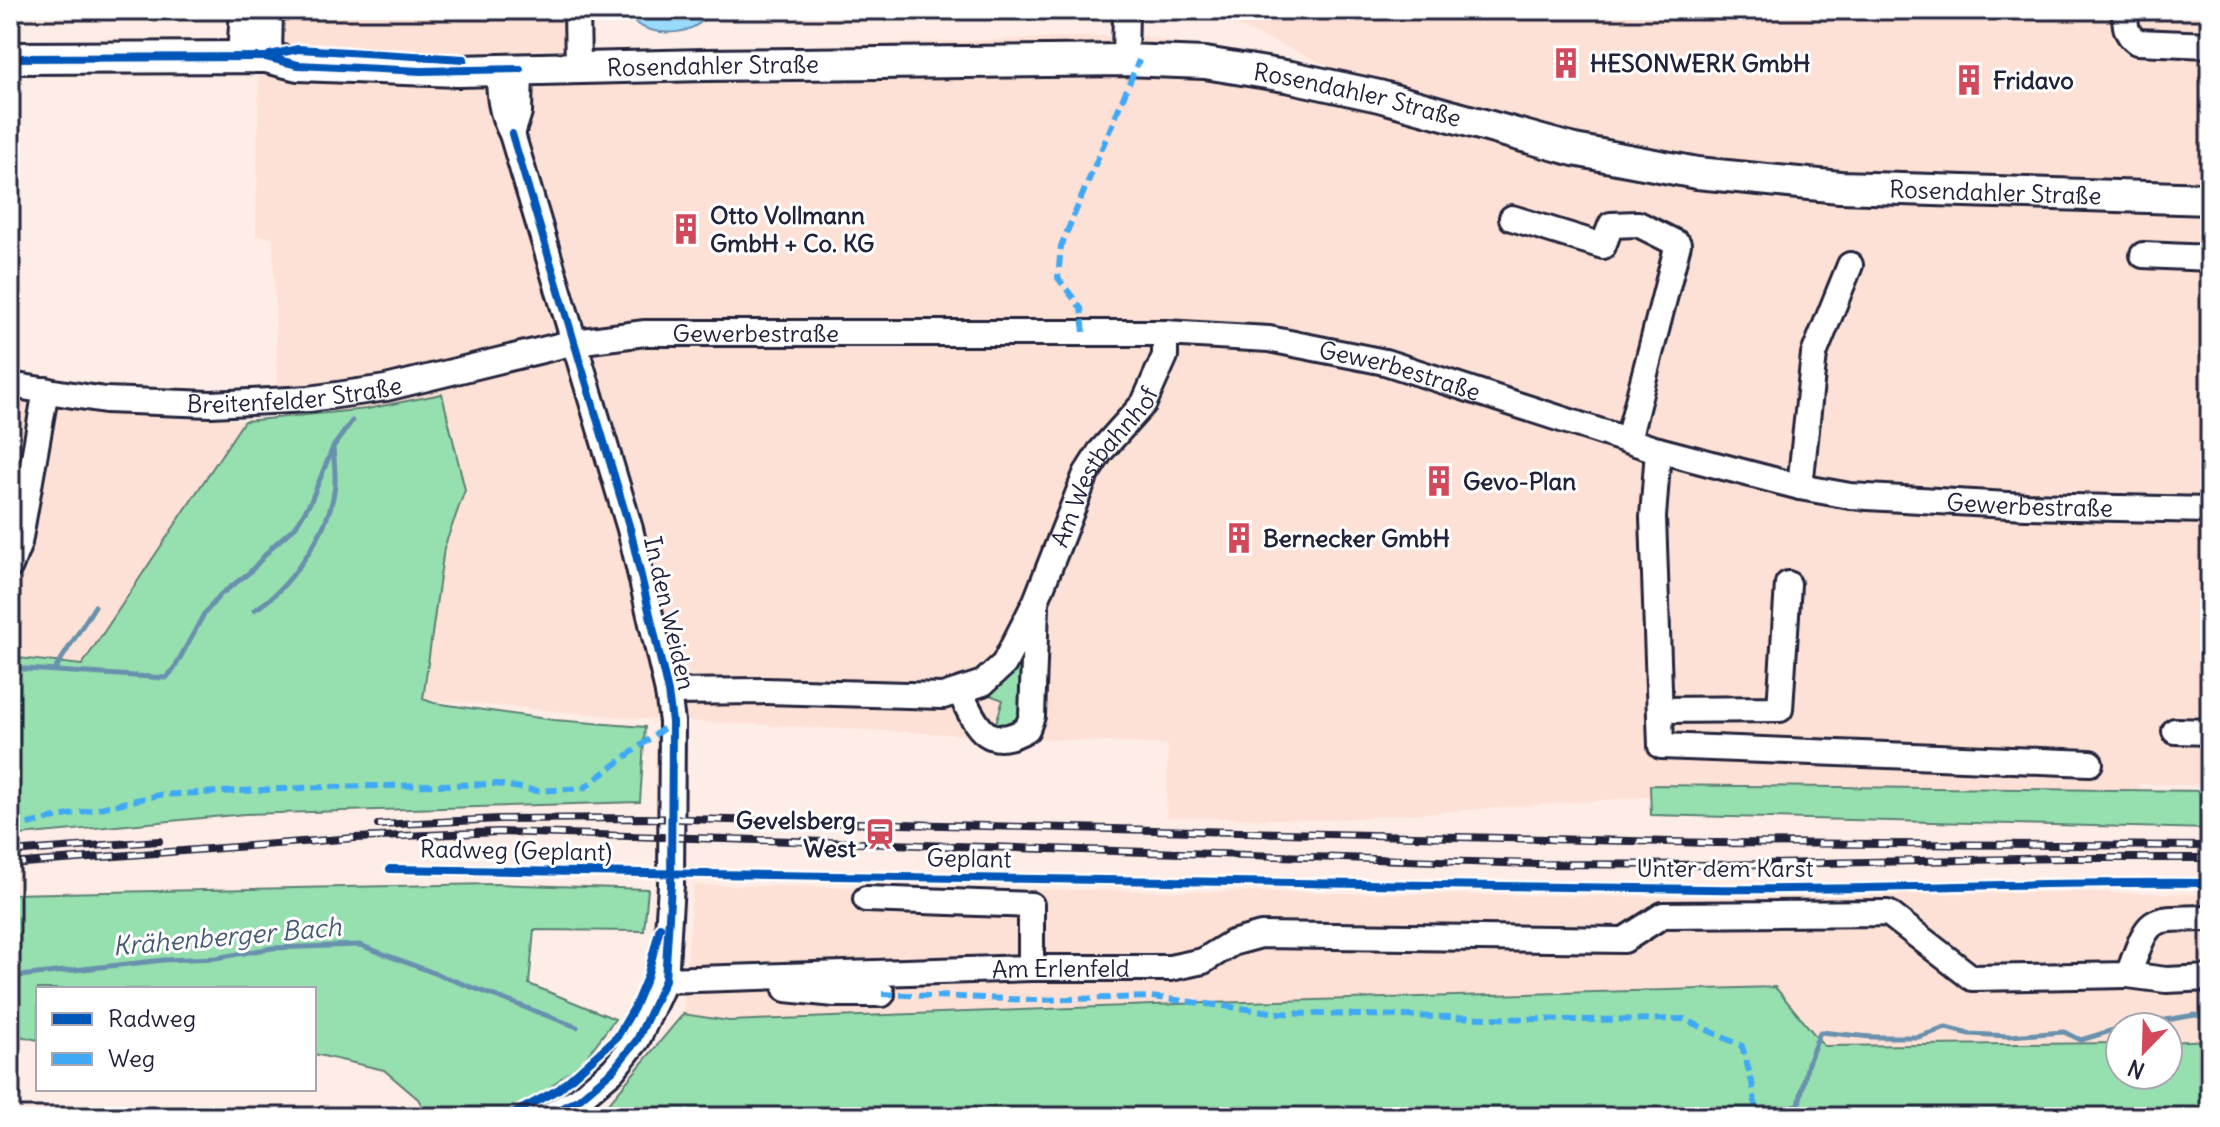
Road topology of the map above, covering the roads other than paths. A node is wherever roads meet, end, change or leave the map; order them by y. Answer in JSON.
{"nodes":[{"id":1,"x":246,"y":10,"type":"edge"},
{"id":2,"x":267,"y":10,"type":"edge"},
{"id":3,"x":577,"y":10,"type":"edge"},
{"id":4,"x":1126,"y":10,"type":"edge"},
{"id":5,"x":2125,"y":10,"type":"edge"},
{"id":6,"x":2210,"y":45,"type":"edge"},
{"id":7,"x":255,"y":57,"type":"junction"},
{"id":8,"x":10,"y":58,"type":"edge"},
{"id":9,"x":1125,"y":60,"type":"junction"},
{"id":10,"x":578,"y":68,"type":"junction"},
{"id":11,"x":510,"y":69,"type":"junction"},
{"id":12,"x":2210,"y":199,"type":"edge"},
{"id":13,"x":1512,"y":218,"type":"dead end"},
{"id":14,"x":2143,"y":255,"type":"dead end"},
{"id":15,"x":2210,"y":258,"type":"edge"},
{"id":16,"x":1850,"y":265,"type":"dead end"},
{"id":17,"x":1165,"y":333,"type":"junction"},
{"id":18,"x":575,"y":342,"type":"junction"},
{"id":19,"x":10,"y":385,"type":"edge"},
{"id":20,"x":46,"y":390,"type":"junction"},
{"id":21,"x":1628,"y":440,"type":"junction"},
{"id":22,"x":1658,"y":450,"type":"junction"},
{"id":23,"x":1800,"y":487,"type":"junction"},
{"id":24,"x":2210,"y":510,"type":"edge"},
{"id":25,"x":10,"y":566,"type":"edge"},
{"id":26,"x":1788,"y":584,"type":"dead end"},
{"id":27,"x":1036,"y":601,"type":"junction"},
{"id":28,"x":668,"y":692,"type":"junction"},
{"id":29,"x":960,"y":692,"type":"junction"},
{"id":30,"x":1660,"y":710,"type":"junction"},
{"id":31,"x":2175,"y":731,"type":"dead end"},
{"id":32,"x":2210,"y":732,"type":"edge"},
{"id":33,"x":2090,"y":763,"type":"dead end"},
{"id":34,"x":866,"y":899,"type":"dead end"},
{"id":35,"x":2210,"y":918,"type":"edge"},
{"id":36,"x":1031,"y":968,"type":"junction"},
{"id":37,"x":2128,"y":975,"type":"junction"},
{"id":38,"x":755,"y":978,"type":"junction"},
{"id":39,"x":2210,"y":978,"type":"edge"},
{"id":40,"x":665,"y":980,"type":"junction"},
{"id":41,"x":882,"y":994,"type":"dead end"},
{"id":42,"x":547,"y":1117,"type":"edge"}],
"edges":[{"from":1,"to":7,"type":"main road"},
{"from":2,"to":7,"type":"main road"},
{"from":3,"to":10,"type":"street"},
{"from":4,"to":9,"type":"street"},
{"from":5,"to":6,"type":"street"},
{"from":7,"to":8,"type":"main road","name":"Rosendahler Straße"},
{"from":7,"to":11,"type":"main road","name":"Rosendahler Straße"},
{"from":9,"to":10,"type":"main road","name":"Rosendahler Straße"},
{"from":9,"to":12,"type":"main road","name":"Rosendahler Straße"},
{"from":10,"to":11,"type":"main road","name":"Rosendahler Straße"},
{"from":11,"to":18,"type":"street","name":"In den Weiden"},
{"from":13,"to":21,"type":"street"},
{"from":14,"to":15,"type":"street"},
{"from":16,"to":23,"type":"street"},
{"from":17,"to":18,"type":"street","name":"Gewerbestraße"},
{"from":17,"to":21,"type":"street","name":"Gewerbestraße"},
{"from":17,"to":27,"type":"street","name":"Am Westbahnhof"},
{"from":18,"to":20,"type":"street","name":"Breitenfelder Straße"},
{"from":18,"to":28,"type":"street","name":"In den Weiden"},
{"from":19,"to":20,"type":"street","name":"Breitenfelder Straße"},
{"from":20,"to":25,"type":"street"},
{"from":21,"to":22,"type":"street","name":"Gewerbestraße"},
{"from":22,"to":23,"type":"street","name":"Gewerbestraße"},
{"from":22,"to":30,"type":"street"},
{"from":23,"to":24,"type":"street","name":"Gewerbestraße"},
{"from":26,"to":30,"type":"street"},
{"from":27,"to":29,"type":"street","name":"Am Westbahnhof"},
{"from":27,"to":29,"type":"street","name":"Am Westbahnhof"},
{"from":28,"to":29,"type":"street","name":"Am Westbahnhof"},
{"from":28,"to":40,"type":"street","name":"In den Weiden"},
{"from":30,"to":33,"type":"street"},
{"from":31,"to":32,"type":"street"},
{"from":34,"to":36,"type":"street"},
{"from":35,"to":37,"type":"street"},
{"from":36,"to":37,"type":"street","name":"Am Erlenfeld"},
{"from":36,"to":38,"type":"street","name":"Am Erlenfeld"},
{"from":37,"to":39,"type":"street","name":"Am Erlenfeld"},
{"from":38,"to":40,"type":"street","name":"Am Erlenfeld"},
{"from":38,"to":41,"type":"street"},
{"from":40,"to":42,"type":"street","name":"In den Weiden"}]}
